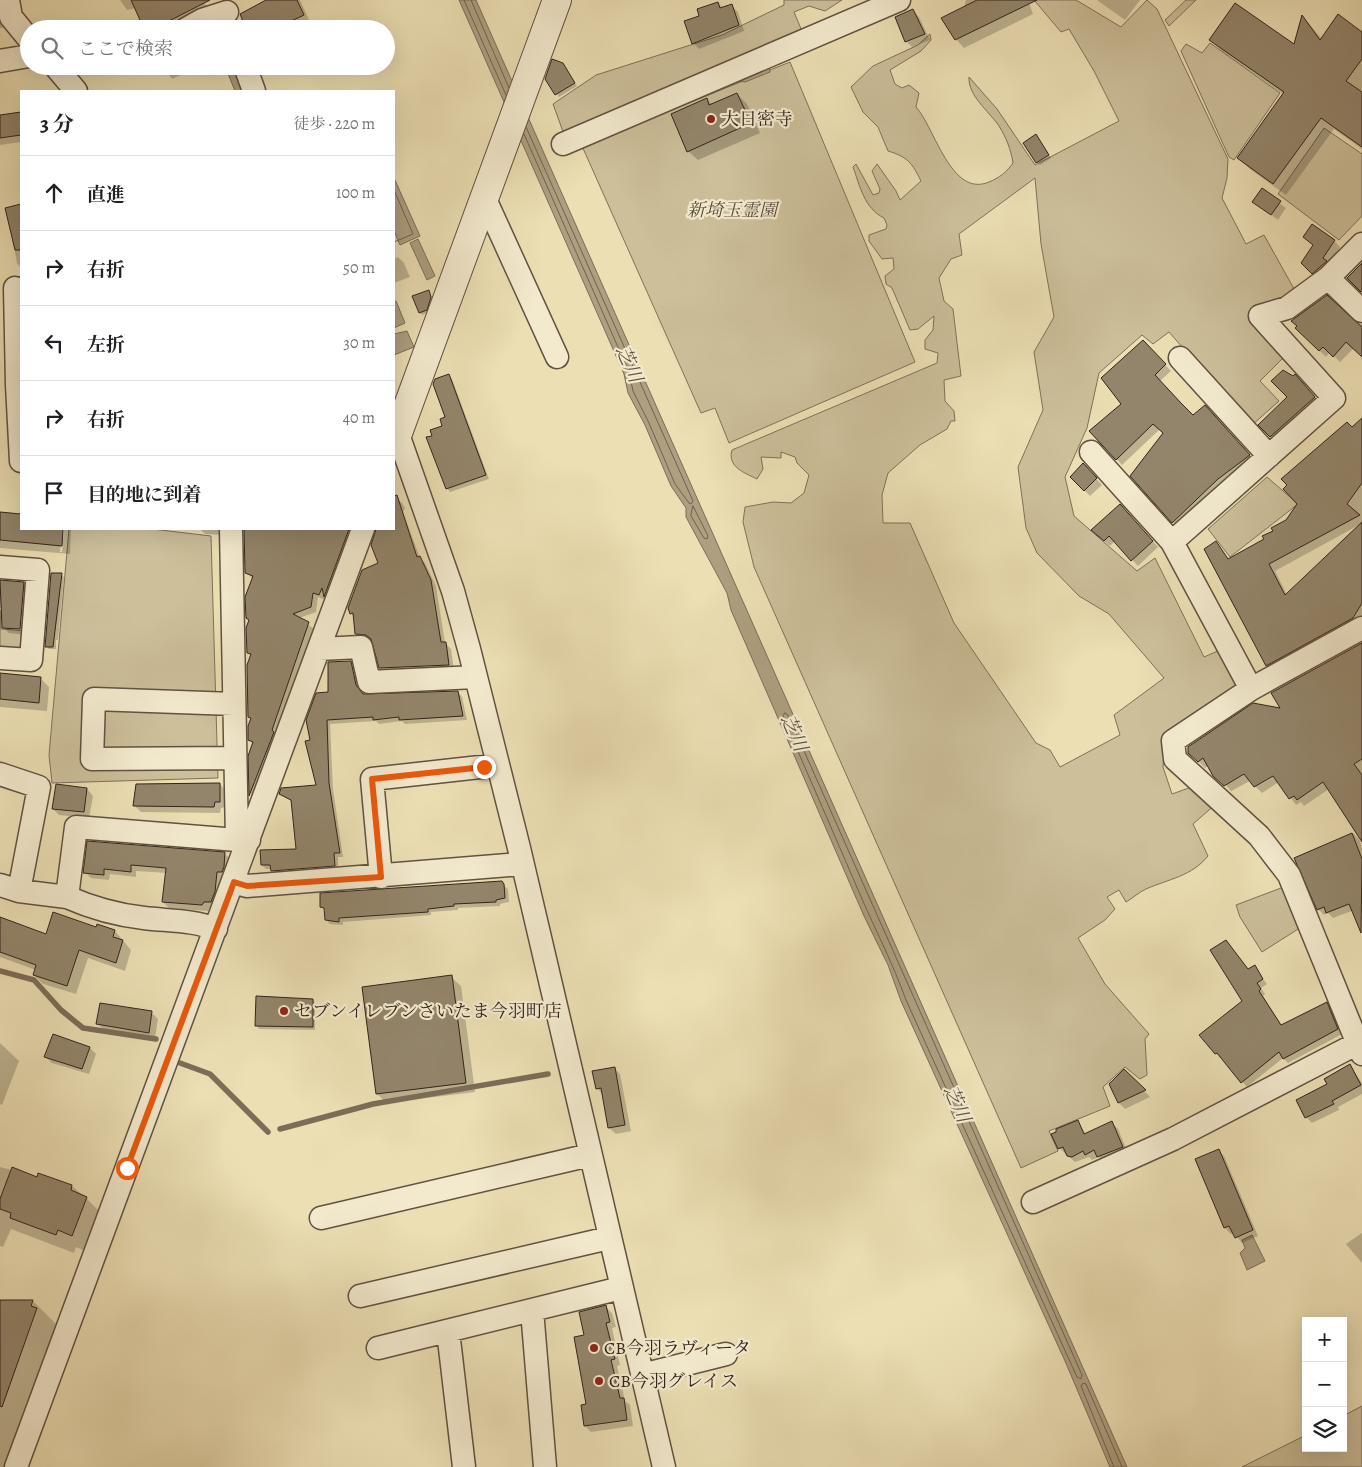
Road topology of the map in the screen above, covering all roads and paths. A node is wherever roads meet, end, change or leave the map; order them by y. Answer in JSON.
{"nodes":[{"id":1,"x":8,"y":0,"type":"edge"},
{"id":2,"x":558,"y":0,"type":"edge"},
{"id":3,"x":899,"y":0,"type":"edge"},
{"id":4,"x":227,"y":14,"type":"edge"},
{"id":5,"x":207,"y":20,"type":"edge"},
{"id":6,"x":20,"y":28,"type":"edge"},
{"id":7,"x":20,"y":58,"type":"edge"},
{"id":8,"x":0,"y":61,"type":"edge"},
{"id":9,"x":62,"y":75,"type":"edge"},
{"id":10,"x":248,"y":75,"type":"edge"},
{"id":11,"x":75,"y":90,"type":"edge"},
{"id":12,"x":254,"y":90,"type":"edge"},
{"id":13,"x":564,"y":144,"type":"dead end"},
{"id":14,"x":484,"y":199,"type":"junction"},
{"id":15,"x":1362,"y":244,"type":"edge"},
{"id":16,"x":1328,"y":278,"type":"junction"},
{"id":17,"x":12,"y":289,"type":"edge"},
{"id":18,"x":1362,"y":311,"type":"edge"},
{"id":19,"x":557,"y":357,"type":"dead end"},
{"id":20,"x":1180,"y":358,"type":"dead end"},
{"id":21,"x":19,"y":385,"type":"edge"},
{"id":22,"x":20,"y":422,"type":"edge"},
{"id":23,"x":395,"y":433,"type":"edge"},
{"id":24,"x":1091,"y":452,"type":"dead end"},
{"id":25,"x":1269,"y":456,"type":"junction"},
{"id":26,"x":231,"y":530,"type":"edge"},
{"id":27,"x":363,"y":530,"type":"edge"},
{"id":28,"x":1172,"y":542,"type":"junction"},
{"id":29,"x":0,"y":567,"type":"edge"},
{"id":30,"x":1362,"y":628,"type":"edge"},
{"id":31,"x":319,"y":649,"type":"junction"},
{"id":32,"x":0,"y":658,"type":"edge"},
{"id":33,"x":476,"y":677,"type":"junction"},
{"id":34,"x":1251,"y":689,"type":"junction"},
{"id":35,"x":234,"y":704,"type":"junction"},
{"id":36,"x":235,"y":758,"type":"junction"},
{"id":37,"x":498,"y":765,"type":"junction"},
{"id":38,"x":0,"y":774,"type":"edge"},
{"id":39,"x":243,"y":840,"type":"junction"},
{"id":40,"x":522,"y":864,"type":"junction"},
{"id":41,"x":381,"y":877,"type":"junction"},
{"id":42,"x":234,"y":882,"type":"junction"},
{"id":43,"x":10,"y":888,"type":"edge"},
{"id":44,"x":67,"y":898,"type":"junction"},
{"id":45,"x":216,"y":929,"type":"junction"},
{"id":46,"x":1360,"y":1046,"type":"edge"},
{"id":47,"x":590,"y":1155,"type":"junction"},
{"id":48,"x":1033,"y":1202,"type":"dead end"},
{"id":49,"x":321,"y":1218,"type":"dead end"},
{"id":50,"x":609,"y":1238,"type":"junction"},
{"id":51,"x":621,"y":1288,"type":"junction"},
{"id":52,"x":360,"y":1296,"type":"dead end"},
{"id":53,"x":532,"y":1310,"type":"junction"},
{"id":54,"x":448,"y":1331,"type":"junction"},
{"id":55,"x":378,"y":1348,"type":"dead end"},
{"id":56,"x":726,"y":1354,"type":"dead end"},
{"id":57,"x":642,"y":1375,"type":"junction"},
{"id":58,"x":16,"y":1467,"type":"edge"},
{"id":59,"x":464,"y":1467,"type":"edge"},
{"id":60,"x":545,"y":1467,"type":"edge"},
{"id":61,"x":664,"y":1467,"type":"edge"}],
"edges":[{"from":1,"to":6,"type":"street"},
{"from":2,"to":14,"type":"street"},
{"from":3,"to":13,"type":"street"},
{"from":4,"to":5,"type":"street"},
{"from":7,"to":8,"type":"street"},
{"from":9,"to":11,"type":"street"},
{"from":10,"to":12,"type":"street"},
{"from":14,"to":19,"type":"street"},
{"from":14,"to":23,"type":"street"},
{"from":15,"to":16,"type":"street"},
{"from":16,"to":18,"type":"street"},
{"from":16,"to":25,"type":"street"},
{"from":17,"to":21,"type":"street"},
{"from":20,"to":25,"type":"street"},
{"from":21,"to":22,"type":"street"},
{"from":23,"to":33,"type":"street"},
{"from":24,"to":28,"type":"street"},
{"from":25,"to":28,"type":"street"},
{"from":26,"to":35,"type":"street"},
{"from":27,"to":31,"type":"street"},
{"from":28,"to":34,"type":"street"},
{"from":29,"to":32,"type":"street"},
{"from":30,"to":34,"type":"street"},
{"from":31,"to":33,"type":"street"},
{"from":31,"to":39,"type":"street"},
{"from":33,"to":37,"type":"street"},
{"from":34,"to":46,"type":"street"},
{"from":35,"to":36,"type":"street"},
{"from":35,"to":36,"type":"street"},
{"from":36,"to":39,"type":"street"},
{"from":37,"to":40,"type":"street"},
{"from":37,"to":41,"type":"street"},
{"from":38,"to":43,"type":"street"},
{"from":39,"to":42,"type":"street"},
{"from":39,"to":44,"type":"street"},
{"from":40,"to":41,"type":"street"},
{"from":40,"to":47,"type":"street"},
{"from":41,"to":42,"type":"street"},
{"from":42,"to":45,"type":"street"},
{"from":43,"to":44,"type":"street"},
{"from":44,"to":45,"type":"street"},
{"from":45,"to":58,"type":"street"},
{"from":46,"to":48,"type":"street"},
{"from":47,"to":49,"type":"street"},
{"from":47,"to":50,"type":"street"},
{"from":50,"to":51,"type":"street"},
{"from":50,"to":52,"type":"street"},
{"from":51,"to":53,"type":"street"},
{"from":51,"to":57,"type":"street"},
{"from":53,"to":54,"type":"street"},
{"from":53,"to":60,"type":"street"},
{"from":54,"to":55,"type":"street"},
{"from":54,"to":59,"type":"street"},
{"from":56,"to":57,"type":"street"},
{"from":57,"to":61,"type":"street"}]}
